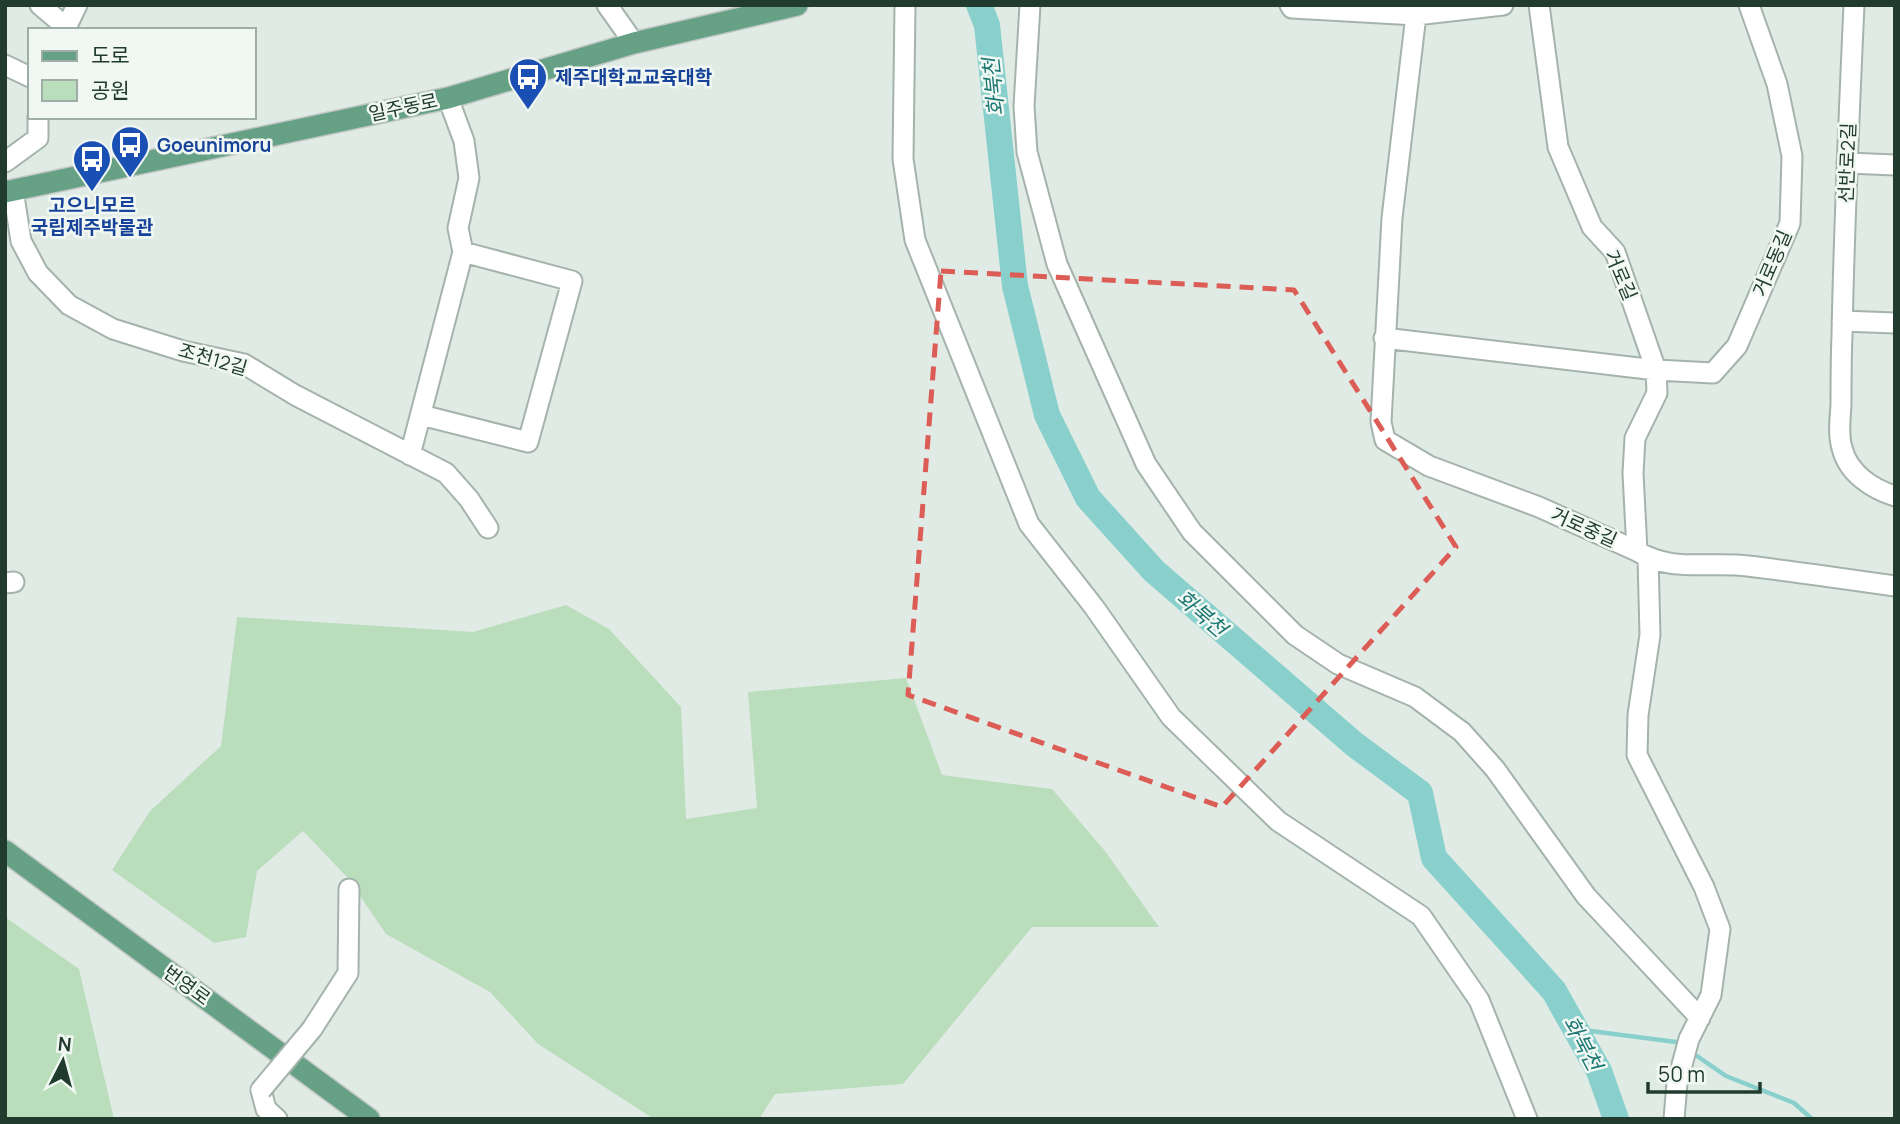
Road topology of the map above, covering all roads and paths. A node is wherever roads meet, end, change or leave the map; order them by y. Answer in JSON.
{"nodes":[{"id":1,"x":40,"y":5,"type":"edge"},
{"id":2,"x":77,"y":5,"type":"edge"},
{"id":3,"x":607,"y":5,"type":"edge"},
{"id":4,"x":797,"y":5,"type":"edge"},
{"id":5,"x":905,"y":5,"type":"edge"},
{"id":6,"x":1030,"y":5,"type":"edge"},
{"id":7,"x":1290,"y":5,"type":"edge"},
{"id":8,"x":1503,"y":5,"type":"edge"},
{"id":9,"x":1539,"y":5,"type":"edge"},
{"id":10,"x":1749,"y":5,"type":"edge"},
{"id":11,"x":1854,"y":5,"type":"edge"},
{"id":12,"x":1416,"y":15,"type":"junction"},
{"id":13,"x":65,"y":28,"type":"edge"},
{"id":14,"x":634,"y":43,"type":"junction"},
{"id":15,"x":5,"y":65,"type":"edge"},
{"id":16,"x":28,"y":76,"type":"edge"},
{"id":17,"x":448,"y":97,"type":"junction"},
{"id":18,"x":38,"y":119,"type":"edge"},
{"id":19,"x":5,"y":162,"type":"edge"},
{"id":20,"x":1847,"y":163,"type":"junction"},
{"id":21,"x":1895,"y":165,"type":"edge"},
{"id":22,"x":9,"y":191,"type":"edge"},
{"id":23,"x":463,"y":252,"type":"junction"},
{"id":24,"x":1842,"y":321,"type":"junction"},
{"id":25,"x":1895,"y":323,"type":"edge"},
{"id":26,"x":1384,"y":338,"type":"junction"},
{"id":27,"x":1656,"y":370,"type":"junction"},
{"id":28,"x":421,"y":415,"type":"junction"},
{"id":29,"x":410,"y":455,"type":"junction"},
{"id":30,"x":1895,"y":496,"type":"edge"},
{"id":31,"x":488,"y":528,"type":"dead end"},
{"id":32,"x":1642,"y":554,"type":"junction"},
{"id":33,"x":1895,"y":586,"type":"edge"},
{"id":34,"x":5,"y":851,"type":"edge"},
{"id":35,"x":348,"y":889,"type":"dead end"},
{"id":36,"x":1700,"y":1018,"type":"junction"},
{"id":37,"x":277,"y":1119,"type":"edge"},
{"id":38,"x":369,"y":1119,"type":"edge"},
{"id":39,"x":1527,"y":1119,"type":"edge"},
{"id":40,"x":1674,"y":1119,"type":"edge"}],
"edges":[{"from":1,"to":13,"type":"street"},
{"from":2,"to":13,"type":"street"},
{"from":3,"to":14,"type":"street"},
{"from":4,"to":14,"type":"main road","name":"일주동로"},
{"from":5,"to":39,"type":"street"},
{"from":6,"to":36,"type":"street"},
{"from":7,"to":12,"type":"street"},
{"from":8,"to":12,"type":"street"},
{"from":9,"to":27,"type":"street","name":"거로길"},
{"from":10,"to":27,"type":"street","name":"거로동길"},
{"from":11,"to":20,"type":"street","name":"선반로2길"},
{"from":12,"to":26,"type":"street","name":"거로중길"},
{"from":14,"to":17,"type":"main road","name":"일주동로"},
{"from":15,"to":16,"type":"street"},
{"from":17,"to":22,"type":"main road","name":"일주동로"},
{"from":17,"to":23,"type":"street"},
{"from":18,"to":19,"type":"street"},
{"from":20,"to":21,"type":"street"},
{"from":20,"to":24,"type":"street","name":"선반로2길"},
{"from":22,"to":29,"type":"street","name":"조천12길"},
{"from":23,"to":28,"type":"street"},
{"from":23,"to":28,"type":"street"},
{"from":24,"to":25,"type":"street"},
{"from":24,"to":30,"type":"street","name":"선반로2길"},
{"from":26,"to":27,"type":"street"},
{"from":26,"to":32,"type":"street","name":"거로중길"},
{"from":27,"to":32,"type":"street","name":"거로길"},
{"from":28,"to":29,"type":"street"},
{"from":29,"to":31,"type":"street","name":"조천12길"},
{"from":32,"to":33,"type":"street","name":"거로중길"},
{"from":32,"to":36,"type":"street","name":"거로길"},
{"from":34,"to":38,"type":"main road","name":"번영로"},
{"from":35,"to":37,"type":"street","bridge":true},
{"from":36,"to":40,"type":"street","name":"거로길"}]}
